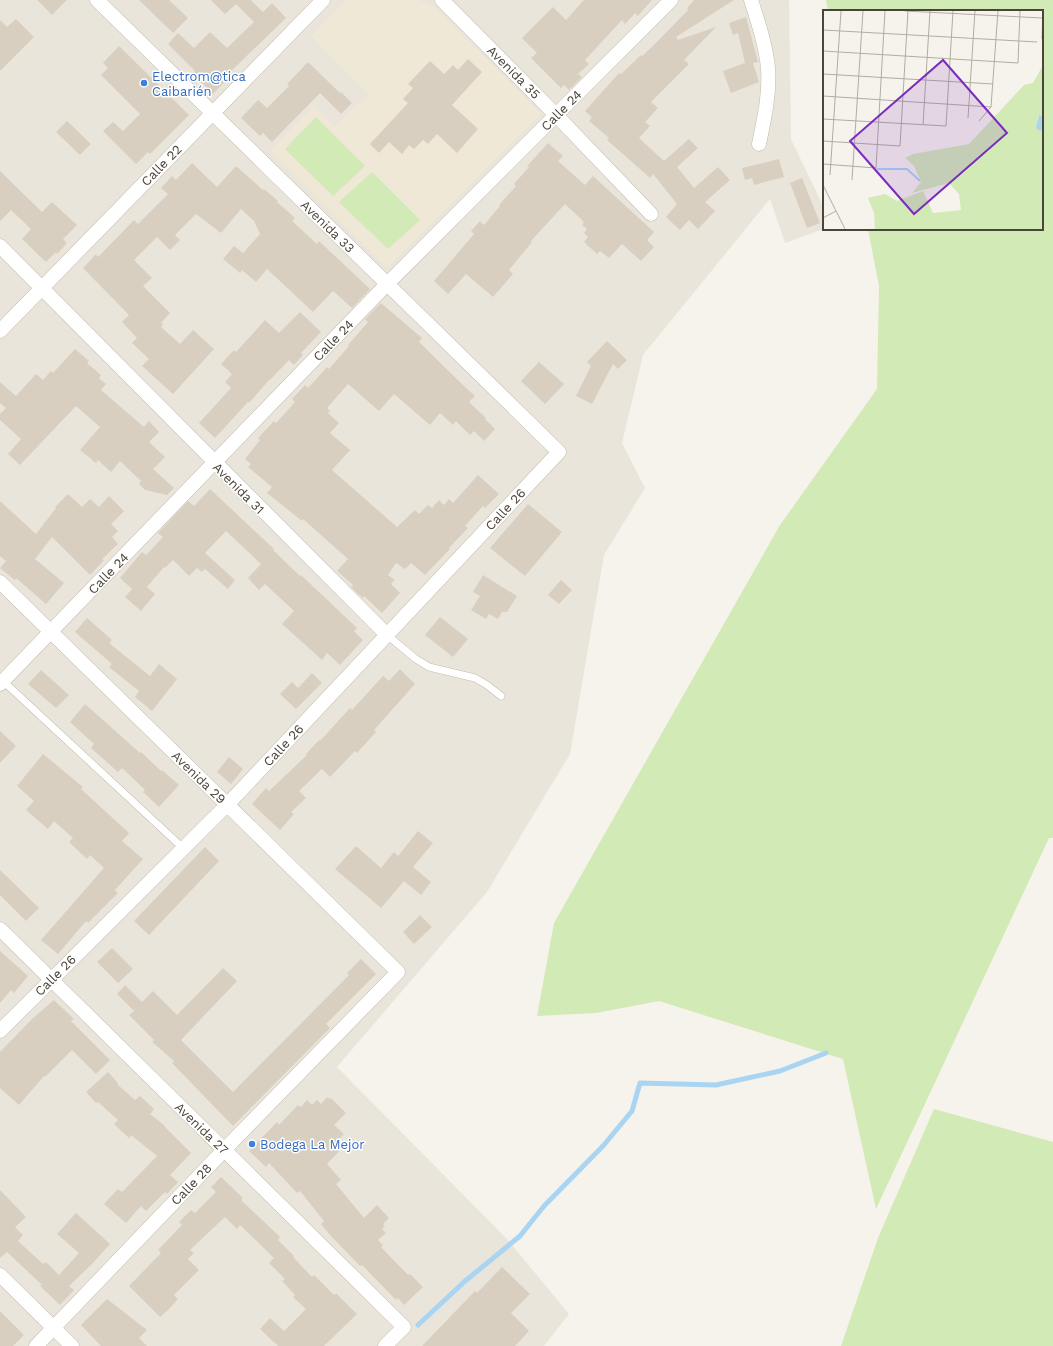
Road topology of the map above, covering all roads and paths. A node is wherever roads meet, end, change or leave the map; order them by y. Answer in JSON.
{"nodes":[{"id":1,"x":97,"y":0,"type":"edge"},
{"id":2,"x":323,"y":0,"type":"edge"},
{"id":3,"x":442,"y":0,"type":"edge"},
{"id":4,"x":671,"y":0,"type":"edge"},
{"id":5,"x":751,"y":0,"type":"edge"},
{"id":6,"x":212,"y":113,"type":"junction"},
{"id":7,"x":556,"y":115,"type":"junction"},
{"id":8,"x":759,"y":144,"type":"dead end"},
{"id":9,"x":651,"y":214,"type":"dead end"},
{"id":10,"x":0,"y":246,"type":"edge"},
{"id":11,"x":388,"y":284,"type":"junction"},
{"id":12,"x":42,"y":288,"type":"junction"},
{"id":13,"x":0,"y":331,"type":"edge"},
{"id":14,"x":559,"y":452,"type":"joint"},
{"id":15,"x":214,"y":462,"type":"junction"},
{"id":16,"x":0,"y":582,"type":"edge"},
{"id":17,"x":51,"y":632,"type":"junction"},
{"id":18,"x":387,"y":635,"type":"junction"},
{"id":19,"x":2,"y":682,"type":"edge"},
{"id":20,"x":501,"y":696,"type":"dead end"},
{"id":21,"x":227,"y":805,"type":"junction"},
{"id":22,"x":183,"y":848,"type":"junction"},
{"id":23,"x":0,"y":930,"type":"edge"},
{"id":24,"x":398,"y":972,"type":"joint"},
{"id":25,"x":51,"y":980,"type":"junction"},
{"id":26,"x":0,"y":1031,"type":"edge"},
{"id":27,"x":224,"y":1150,"type":"junction"},
{"id":28,"x":0,"y":1275,"type":"edge"},
{"id":29,"x":54,"y":1328,"type":"junction"},
{"id":30,"x":36,"y":1346,"type":"edge"},
{"id":31,"x":72,"y":1346,"type":"edge"},
{"id":32,"x":385,"y":1346,"type":"edge"}],
"edges":[{"from":1,"to":6,"type":"street","name":"Avenida 33"},
{"from":2,"to":6,"type":"street","name":"Calle 22"},
{"from":3,"to":7,"type":"street","name":"Avenida 35"},
{"from":4,"to":7,"type":"street","name":"Calle 24"},
{"from":5,"to":8,"type":"street"},
{"from":6,"to":11,"type":"street","name":"Avenida 33"},
{"from":6,"to":12,"type":"street","name":"Calle 22"},
{"from":7,"to":9,"type":"street","name":"Avenida 35"},
{"from":7,"to":11,"type":"street","name":"Calle 24"},
{"from":10,"to":12,"type":"street","name":"Avenida 31"},
{"from":11,"to":14,"type":"street","name":"Avenida 33"},
{"from":11,"to":15,"type":"street","name":"Calle 24"},
{"from":12,"to":13,"type":"street","name":"Calle 22"},
{"from":12,"to":15,"type":"street","name":"Avenida 31"},
{"from":14,"to":18,"type":"street","name":"Calle 26"},
{"from":15,"to":17,"type":"street","name":"Calle 24"},
{"from":15,"to":18,"type":"street","name":"Avenida 31"},
{"from":16,"to":17,"type":"street","name":"Avenida 29"},
{"from":17,"to":19,"type":"street","name":"Calle 24"},
{"from":17,"to":21,"type":"street","name":"Avenida 29"},
{"from":18,"to":20,"type":"lane","name":"Avenida 31"},
{"from":18,"to":21,"type":"street","name":"Calle 26"},
{"from":19,"to":22,"type":"lane"},
{"from":21,"to":22,"type":"street","name":"Calle 26"},
{"from":21,"to":24,"type":"street","name":"Avenida 29"},
{"from":22,"to":25,"type":"street","name":"Calle 26"},
{"from":23,"to":25,"type":"street","name":"Avenida 27"},
{"from":24,"to":27,"type":"street","name":"Calle 28"},
{"from":25,"to":26,"type":"street","name":"Calle 26"},
{"from":25,"to":27,"type":"street","name":"Avenida 27"},
{"from":27,"to":29,"type":"street","name":"Calle 28"},
{"from":27,"to":32,"type":"street","name":"Avenida 27"},
{"from":28,"to":29,"type":"street"},
{"from":29,"to":30,"type":"street","name":"Calle 28"},
{"from":29,"to":31,"type":"street"}]}
